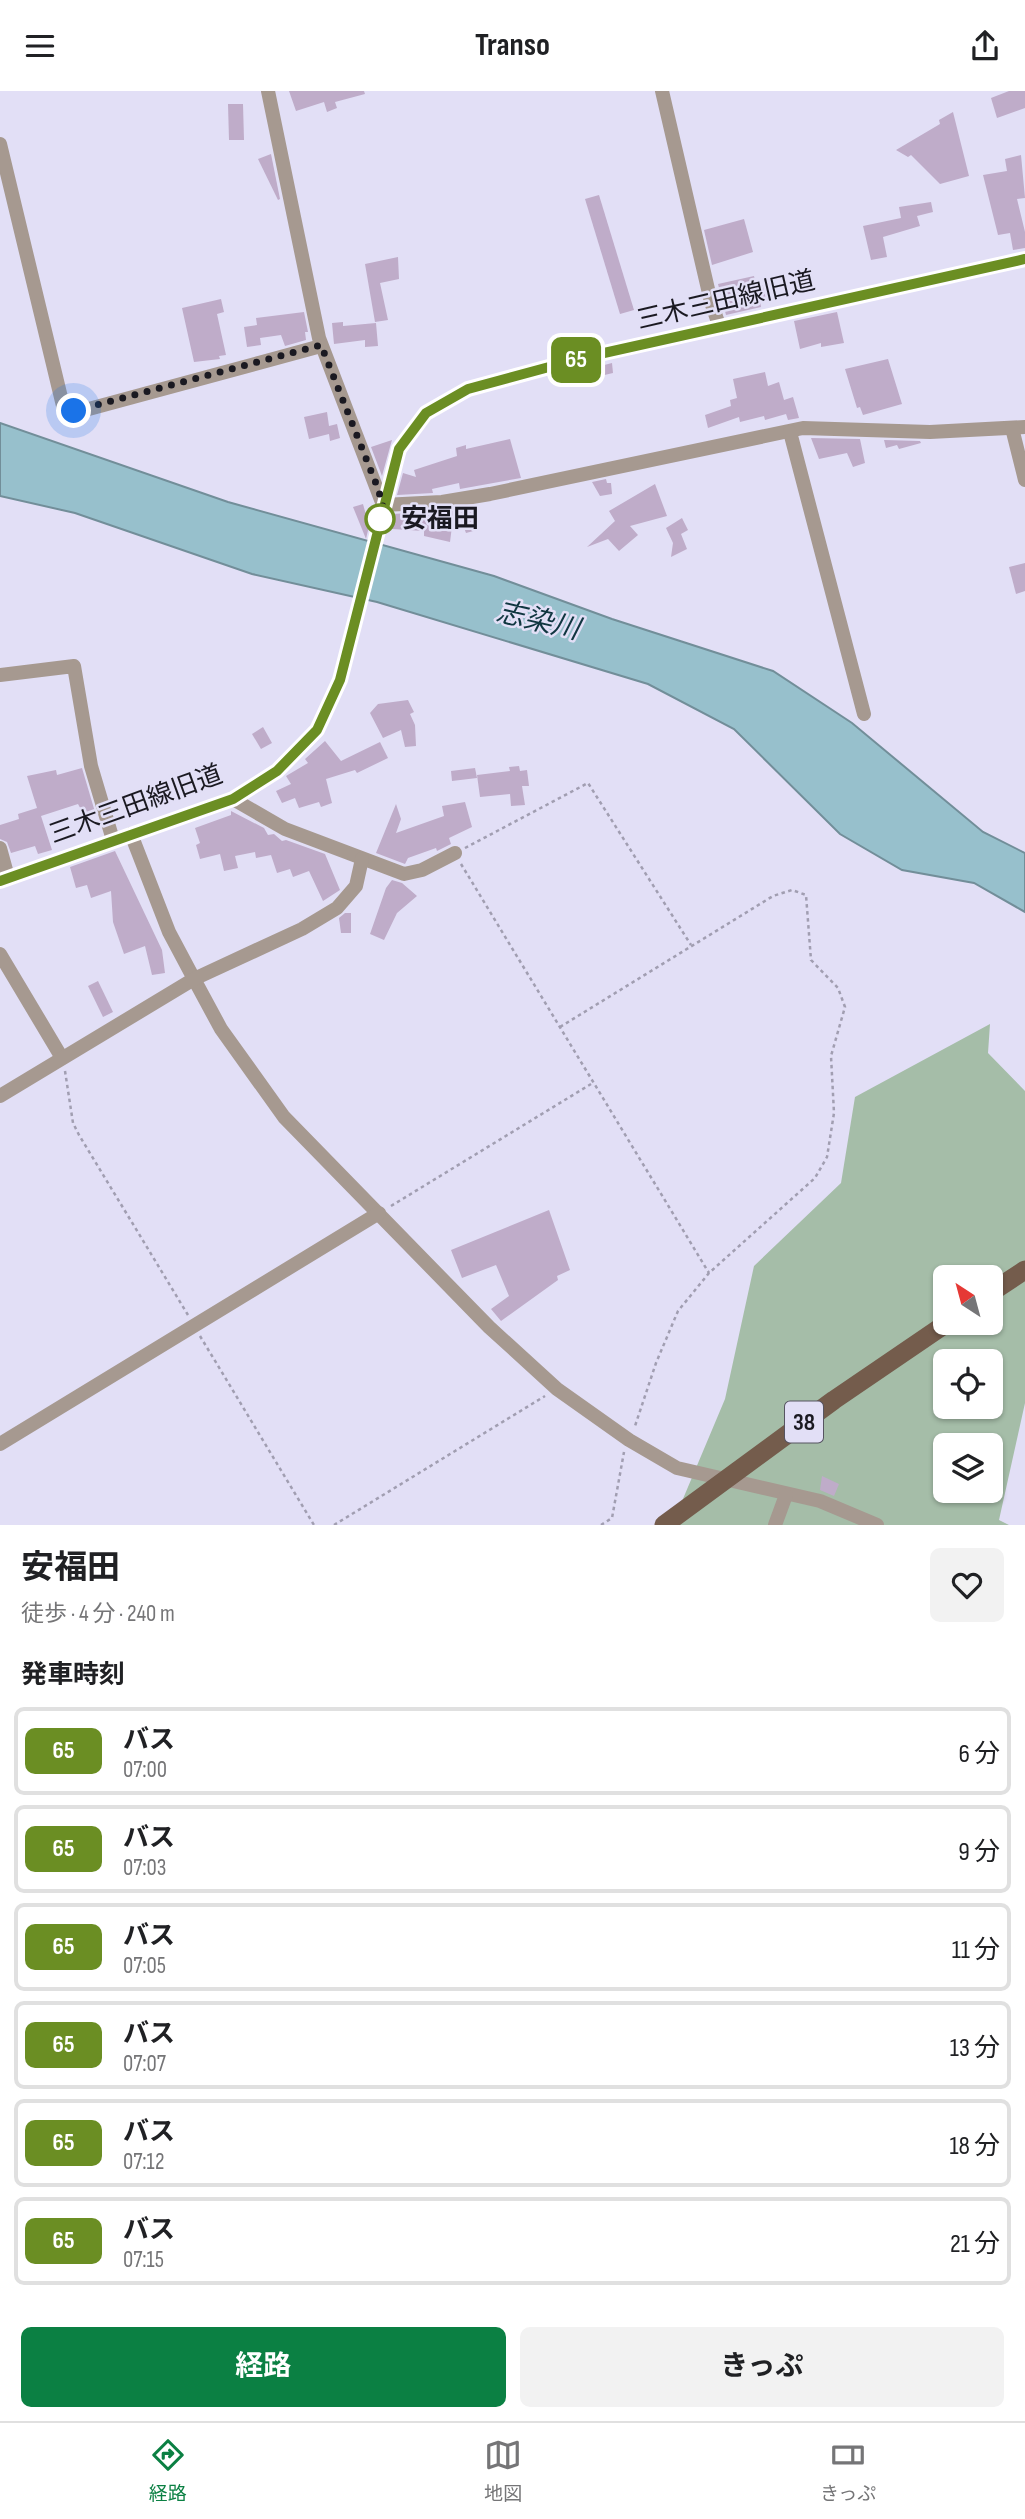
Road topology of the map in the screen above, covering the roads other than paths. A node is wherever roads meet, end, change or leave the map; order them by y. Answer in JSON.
{"nodes":[{"id":1,"x":268,"y":91,"type":"edge"},
{"id":2,"x":662,"y":91,"type":"edge"},
{"id":3,"x":0,"y":144,"type":"edge"},
{"id":4,"x":1025,"y":259,"type":"edge"},
{"id":5,"x":720,"y":328,"type":"junction"},
{"id":6,"x":321,"y":345,"type":"junction"},
{"id":7,"x":1019,"y":428,"type":"edge"},
{"id":8,"x":790,"y":432,"type":"junction"},
{"id":9,"x":1025,"y":480,"type":"edge"},
{"id":10,"x":383,"y":505,"type":"junction"},
{"id":11,"x":0,"y":675,"type":"edge"},
{"id":12,"x":864,"y":714,"type":"dead end"},
{"id":13,"x":233,"y":799,"type":"junction"},
{"id":14,"x":131,"y":834,"type":"junction"},
{"id":15,"x":113,"y":840,"type":"junction"},
{"id":16,"x":0,"y":848,"type":"edge"},
{"id":17,"x":455,"y":853,"type":"road end"},
{"id":18,"x":362,"y":859,"type":"junction"},
{"id":19,"x":4,"y":879,"type":"edge"},
{"id":20,"x":0,"y":954,"type":"edge"},
{"id":21,"x":194,"y":979,"type":"junction"},
{"id":22,"x":62,"y":1058,"type":"junction"},
{"id":23,"x":0,"y":1096,"type":"edge"},
{"id":24,"x":379,"y":1213,"type":"junction"},
{"id":25,"x":1025,"y":1270,"type":"edge"},
{"id":26,"x":1003,"y":1284,"type":"edge"},
{"id":27,"x":933,"y":1333,"type":"edge"},
{"id":28,"x":0,"y":1444,"type":"edge"},
{"id":29,"x":724,"y":1480,"type":"junction"},
{"id":30,"x":786,"y":1495,"type":"junction"},
{"id":31,"x":664,"y":1525,"type":"edge"},
{"id":32,"x":775,"y":1525,"type":"edge"},
{"id":33,"x":877,"y":1525,"type":"edge"}],
"edges":[{"from":1,"to":6,"type":"street"},
{"from":2,"to":5,"type":"street"},
{"from":3,"to":6,"type":"street"},
{"from":4,"to":5,"type":"street","name":"三木三田線旧道"},
{"from":5,"to":10,"type":"street","name":"三木三田線旧道"},
{"from":6,"to":10,"type":"street"},
{"from":7,"to":8,"type":"street"},
{"from":7,"to":9,"type":"street"},
{"from":8,"to":10,"type":"street"},
{"from":8,"to":12,"type":"street"},
{"from":10,"to":13,"type":"street","name":"三木三田線旧道"},
{"from":11,"to":15,"type":"street"},
{"from":13,"to":14,"type":"street","name":"三木三田線旧道"},
{"from":13,"to":18,"type":"street"},
{"from":14,"to":15,"type":"street","name":"三木三田線旧道"},
{"from":14,"to":21,"type":"street"},
{"from":15,"to":19,"type":"street","name":"三木三田線旧道"},
{"from":16,"to":19,"type":"street"},
{"from":17,"to":18,"type":"street"},
{"from":18,"to":21,"type":"street"},
{"from":20,"to":22,"type":"street"},
{"from":21,"to":22,"type":"street"},
{"from":21,"to":24,"type":"street"},
{"from":22,"to":23,"type":"street"},
{"from":24,"to":28,"type":"street"},
{"from":24,"to":29,"type":"street"},
{"from":25,"to":26,"type":"main road"},
{"from":27,"to":29,"type":"main road","number":"38"},
{"from":29,"to":30,"type":"street"},
{"from":29,"to":31,"type":"main road","number":"38"},
{"from":30,"to":32,"type":"street"},
{"from":30,"to":33,"type":"street"}]}
